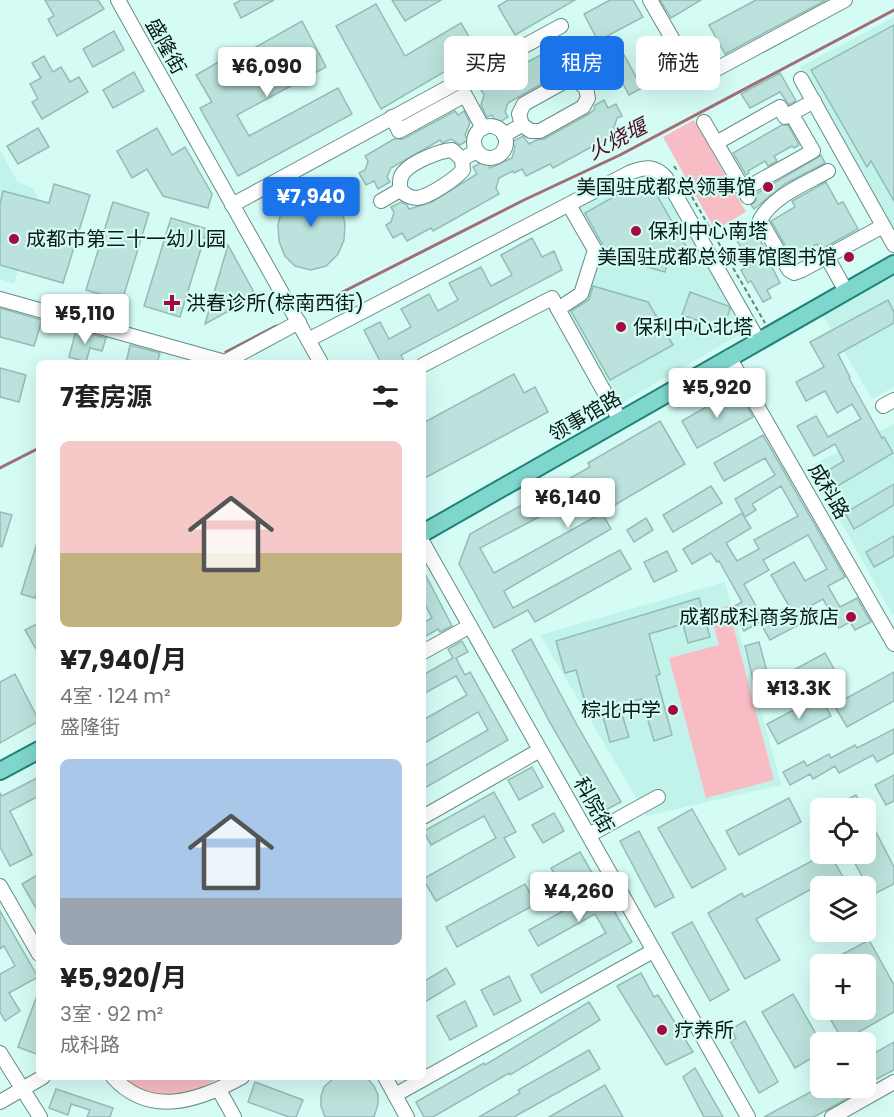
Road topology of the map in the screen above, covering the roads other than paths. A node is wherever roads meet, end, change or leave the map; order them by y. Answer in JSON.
{"nodes":[{"id":1,"x":118,"y":0,"type":"edge"},
{"id":2,"x":650,"y":0,"type":"edge"},
{"id":3,"x":845,"y":0,"type":"edge"},
{"id":4,"x":561,"y":26,"type":"dead end"},
{"id":5,"x":801,"y":79,"type":"dead end"},
{"id":6,"x":814,"y":101,"type":"junction"},
{"id":7,"x":791,"y":113,"type":"junction"},
{"id":8,"x":392,"y":117,"type":"junction"},
{"id":9,"x":704,"y":122,"type":"dead end"},
{"id":10,"x":522,"y":125,"type":"junction"},
{"id":11,"x":483,"y":128,"type":"junction"},
{"id":12,"x":504,"y":135,"type":"junction"},
{"id":13,"x":716,"y":143,"type":"junction"},
{"id":14,"x":477,"y":151,"type":"junction"},
{"id":15,"x":462,"y":159,"type":"junction"},
{"id":16,"x":828,"y":171,"type":"dead end"},
{"id":17,"x":400,"y":190,"type":"junction"},
{"id":18,"x":381,"y":201,"type":"dead end"},
{"id":19,"x":232,"y":204,"type":"junction"},
{"id":20,"x":569,"y":205,"type":"junction"},
{"id":21,"x":884,"y":226,"type":"junction"},
{"id":22,"x":894,"y":245,"type":"edge"},
{"id":23,"x":827,"y":257,"type":"junction"},
{"id":24,"x":894,"y":264,"type":"edge"},
{"id":25,"x":846,"y":291,"type":"junction"},
{"id":26,"x":0,"y":298,"type":"edge"},
{"id":27,"x":558,"y":309,"type":"junction"},
{"id":28,"x":298,"y":322,"type":"junction"},
{"id":29,"x":764,"y":337,"type":"junction"},
{"id":30,"x":308,"y":340,"type":"junction"},
{"id":31,"x":729,"y":357,"type":"junction"},
{"id":32,"x":218,"y":360,"type":"edge"},
{"id":33,"x":229,"y":360,"type":"edge"},
{"id":34,"x":319,"y":360,"type":"edge"},
{"id":35,"x":426,"y":362,"type":"edge"},
{"id":36,"x":620,"y":420,"type":"junction"},
{"id":37,"x":426,"y":531,"type":"edge"},
{"id":38,"x":426,"y":548,"type":"edge"},
{"id":39,"x":470,"y":626,"type":"junction"},
{"id":40,"x":894,"y":644,"type":"edge"},
{"id":41,"x":426,"y":650,"type":"edge"},
{"id":42,"x":540,"y":750,"type":"junction"},
{"id":43,"x":36,"y":752,"type":"edge"},
{"id":44,"x":0,"y":771,"type":"edge"},
{"id":45,"x":658,"y":797,"type":"dead end"},
{"id":46,"x":426,"y":815,"type":"edge"},
{"id":47,"x":589,"y":835,"type":"junction"},
{"id":48,"x":0,"y":886,"type":"edge"},
{"id":49,"x":36,"y":949,"type":"edge"},
{"id":50,"x":653,"y":951,"type":"junction"},
{"id":51,"x":0,"y":1053,"type":"edge"},
{"id":52,"x":426,"y":1078,"type":"edge"},
{"id":53,"x":38,"y":1080,"type":"edge"},
{"id":54,"x":115,"y":1080,"type":"edge"},
{"id":55,"x":237,"y":1080,"type":"edge"},
{"id":56,"x":387,"y":1080,"type":"edge"},
{"id":57,"x":422,"y":1080,"type":"edge"},
{"id":58,"x":894,"y":1082,"type":"edge"},
{"id":59,"x":22,"y":1089,"type":"junction"},
{"id":60,"x":219,"y":1090,"type":"junction"},
{"id":61,"x":395,"y":1095,"type":"junction"},
{"id":62,"x":0,"y":1102,"type":"edge"},
{"id":63,"x":40,"y":1117,"type":"edge"},
{"id":64,"x":234,"y":1117,"type":"edge"},
{"id":65,"x":407,"y":1117,"type":"edge"},
{"id":66,"x":748,"y":1117,"type":"edge"},
{"id":67,"x":832,"y":1117,"type":"edge"}],
"edges":[{"from":1,"to":19,"type":"street","name":"盛隆街"},
{"from":2,"to":3,"type":"street"},
{"from":4,"to":8,"type":"street"},
{"from":5,"to":6,"type":"street"},
{"from":6,"to":7,"type":"street"},
{"from":6,"to":21,"type":"street"},
{"from":7,"to":13,"type":"street"},
{"from":7,"to":13,"type":"street"},
{"from":8,"to":11,"type":"street"},
{"from":8,"to":19,"type":"street"},
{"from":9,"to":13,"type":"street"},
{"from":10,"to":10,"type":"street"},
{"from":10,"to":12,"type":"street"},
{"from":11,"to":12,"type":"street"},
{"from":11,"to":14,"type":"street"},
{"from":12,"to":14,"type":"street"},
{"from":14,"to":15,"type":"street"},
{"from":15,"to":17,"type":"street"},
{"from":15,"to":17,"type":"street"},
{"from":16,"to":23,"type":"street"},
{"from":17,"to":18,"type":"street"},
{"from":19,"to":28,"type":"street","name":"盛隆街"},
{"from":20,"to":27,"type":"street"},
{"from":20,"to":29,"type":"street"},
{"from":20,"to":30,"type":"street"},
{"from":21,"to":22,"type":"street"},
{"from":21,"to":23,"type":"street"},
{"from":23,"to":25,"type":"street"},
{"from":24,"to":25,"type":"main road","name":"领事馆路"},
{"from":25,"to":29,"type":"main road","name":"领事馆路"},
{"from":26,"to":32,"type":"street"},
{"from":27,"to":35,"type":"street"},
{"from":27,"to":36,"type":"street"},
{"from":28,"to":30,"type":"street","name":"盛隆街"},
{"from":28,"to":33,"type":"street"},
{"from":29,"to":31,"type":"main road","name":"领事馆路"},
{"from":30,"to":34,"type":"street","name":"盛隆街"},
{"from":31,"to":36,"type":"main road","name":"领事馆路"},
{"from":31,"to":40,"type":"street","name":"成科路"},
{"from":36,"to":37,"type":"main road","name":"领事馆路"},
{"from":38,"to":39,"type":"street","name":"科院街"},
{"from":39,"to":41,"type":"street"},
{"from":39,"to":42,"type":"street","name":"科院街"},
{"from":42,"to":46,"type":"street"},
{"from":42,"to":47,"type":"street","name":"科院街"},
{"from":43,"to":44,"type":"main road"},
{"from":45,"to":47,"type":"street"},
{"from":47,"to":50,"type":"street","name":"科院街"},
{"from":48,"to":49,"type":"street"},
{"from":50,"to":52,"type":"street"},
{"from":50,"to":66,"type":"street","name":"科院街"},
{"from":51,"to":59,"type":"street"},
{"from":53,"to":59,"type":"street"},
{"from":54,"to":60,"type":"street"},
{"from":55,"to":60,"type":"street"},
{"from":56,"to":61,"type":"street"},
{"from":57,"to":61,"type":"street"},
{"from":58,"to":67,"type":"street"},
{"from":59,"to":62,"type":"street"},
{"from":59,"to":63,"type":"street"},
{"from":60,"to":64,"type":"street"},
{"from":61,"to":65,"type":"street"}]}
